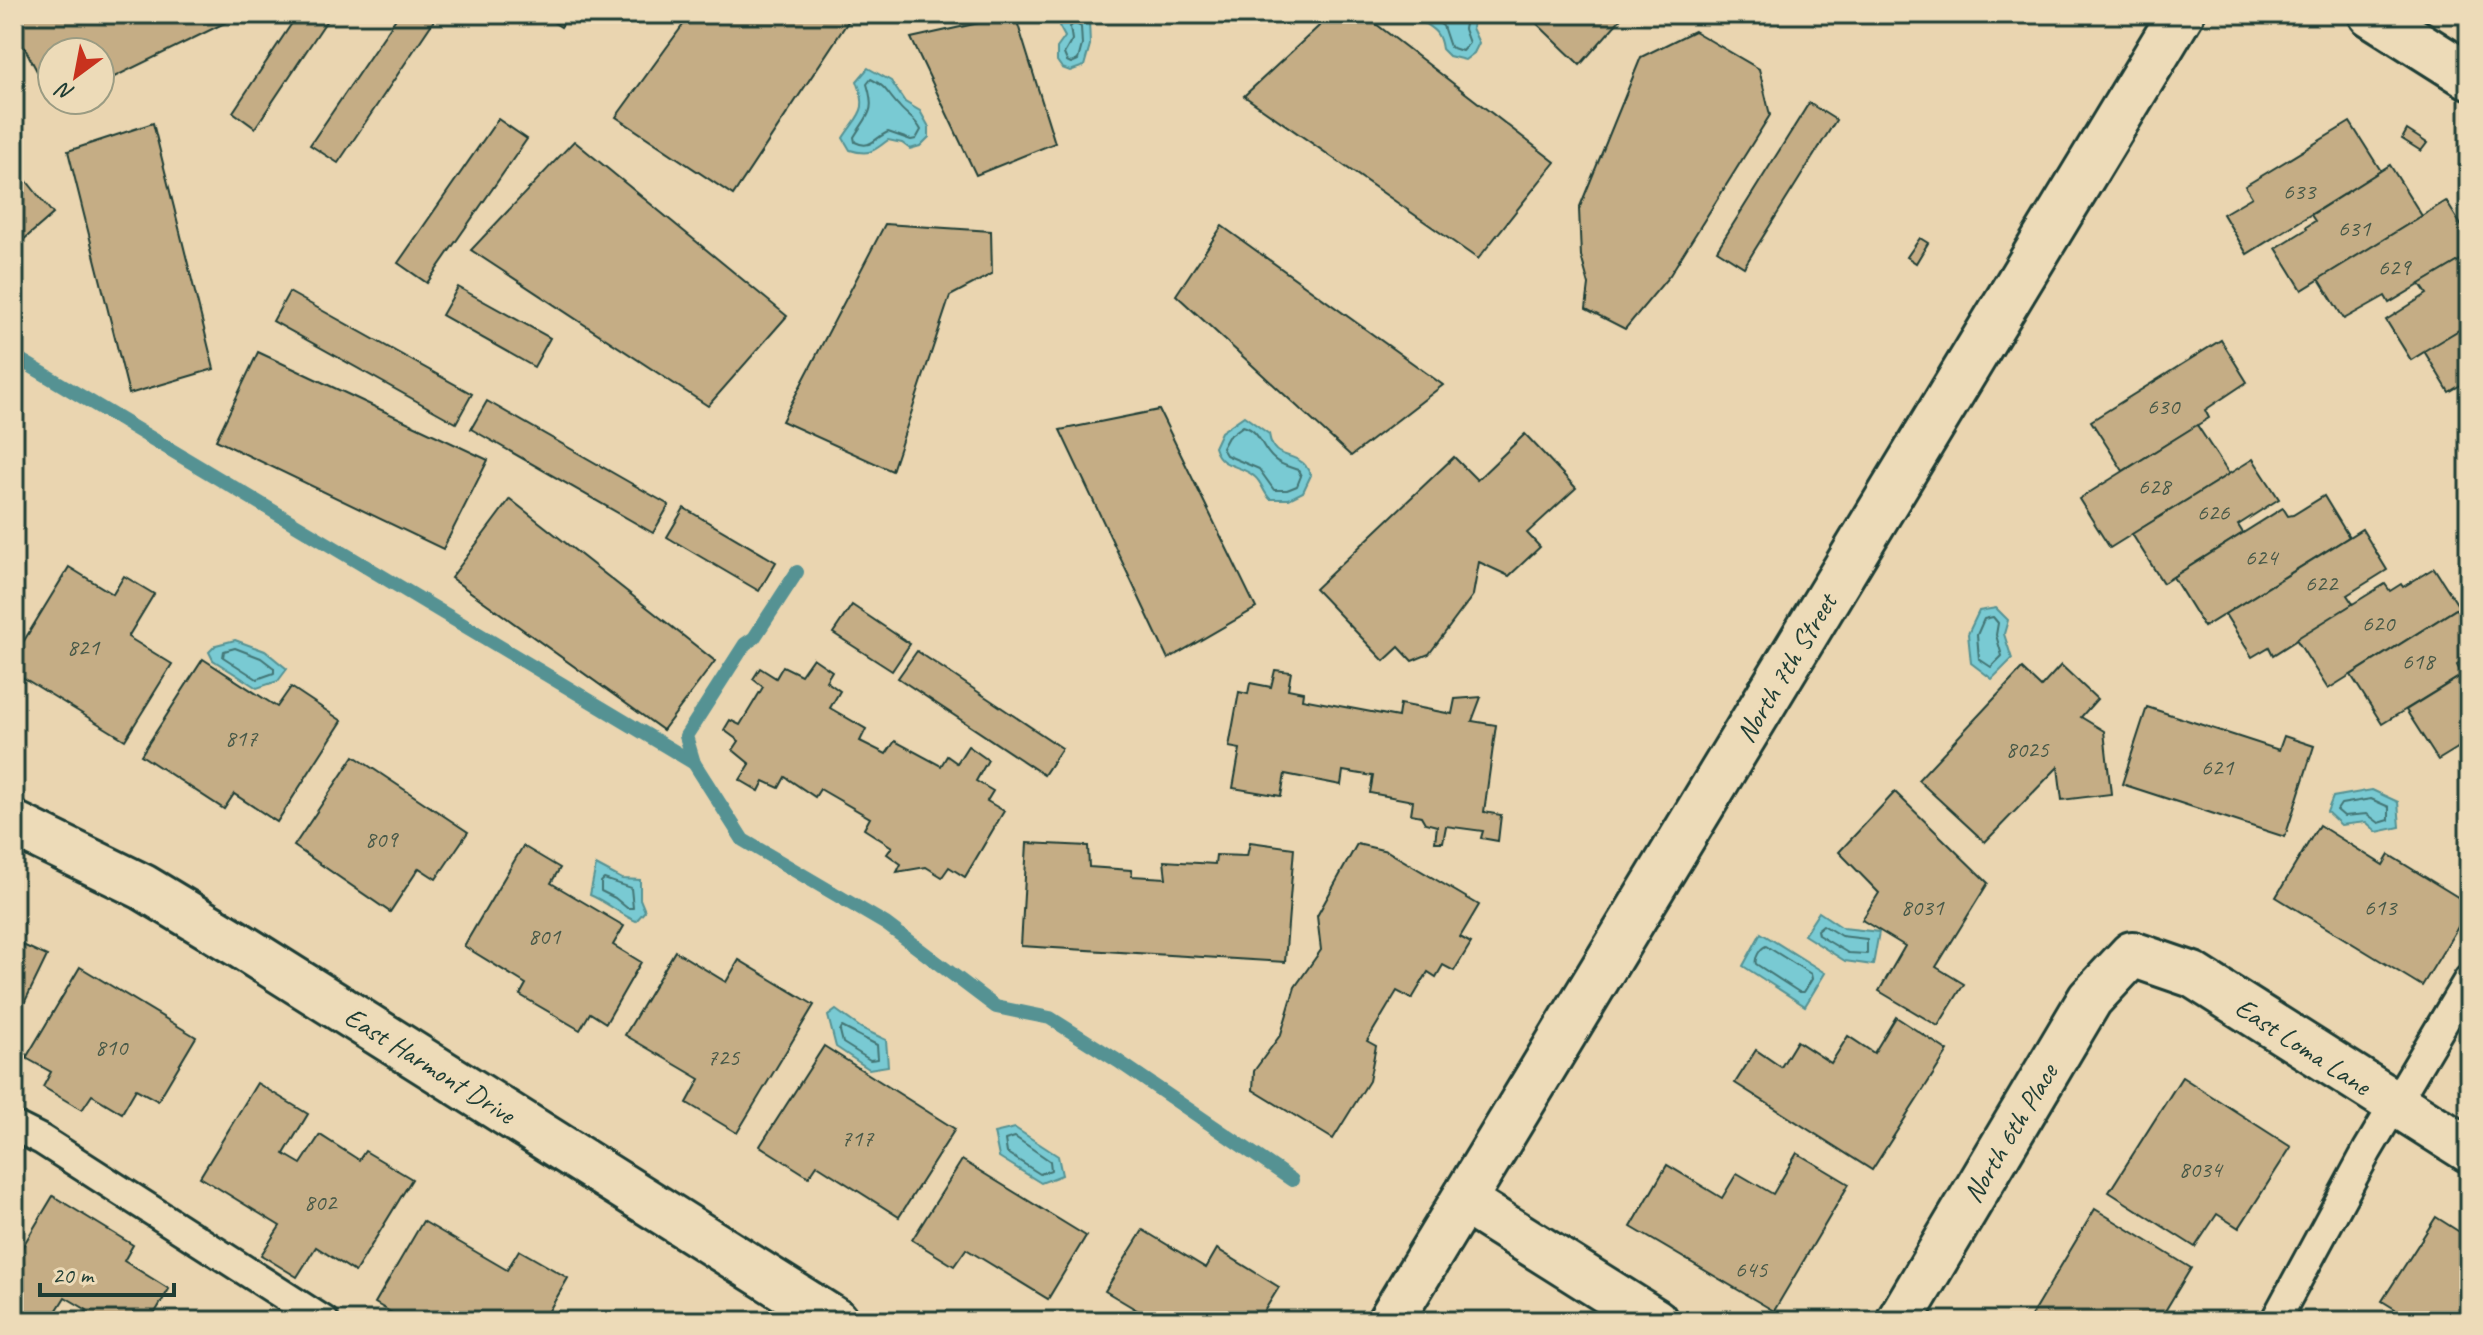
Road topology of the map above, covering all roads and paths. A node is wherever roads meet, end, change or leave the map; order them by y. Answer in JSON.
{"nodes":[{"id":1,"x":2181,"y":14,"type":"edge"},
{"id":2,"x":2371,"y":14,"type":"edge"},
{"id":3,"x":2469,"y":76,"type":"edge"},
{"id":4,"x":14,"y":824,"type":"edge"},
{"id":5,"x":2132,"y":954,"type":"joint"},
{"id":6,"x":2469,"y":979,"type":"edge"},
{"id":7,"x":2394,"y":1105,"type":"junction"},
{"id":8,"x":14,"y":1126,"type":"edge"},
{"id":9,"x":2469,"y":1150,"type":"edge"},
{"id":10,"x":1464,"y":1201,"type":"junction"},
{"id":11,"x":324,"y":1321,"type":"edge"},
{"id":12,"x":836,"y":1321,"type":"edge"},
{"id":13,"x":1390,"y":1321,"type":"edge"},
{"id":14,"x":1655,"y":1321,"type":"edge"},
{"id":15,"x":1899,"y":1321,"type":"edge"},
{"id":16,"x":2275,"y":1321,"type":"edge"}],
"edges":[{"from":1,"to":10,"type":"street","name":"North 7th Street"},
{"from":2,"to":3,"type":"street"},
{"from":4,"to":12,"type":"street","name":"East Harmont Drive"},
{"from":5,"to":7,"type":"street","name":"East Loma Lane"},
{"from":5,"to":15,"type":"street","name":"North 6th Place"},
{"from":6,"to":7,"type":"lane"},
{"from":7,"to":9,"type":"street","name":"East Loma Lane"},
{"from":7,"to":16,"type":"lane"},
{"from":8,"to":11,"type":"lane"},
{"from":10,"to":13,"type":"street","name":"North 7th Street"},
{"from":10,"to":14,"type":"street"}]}
